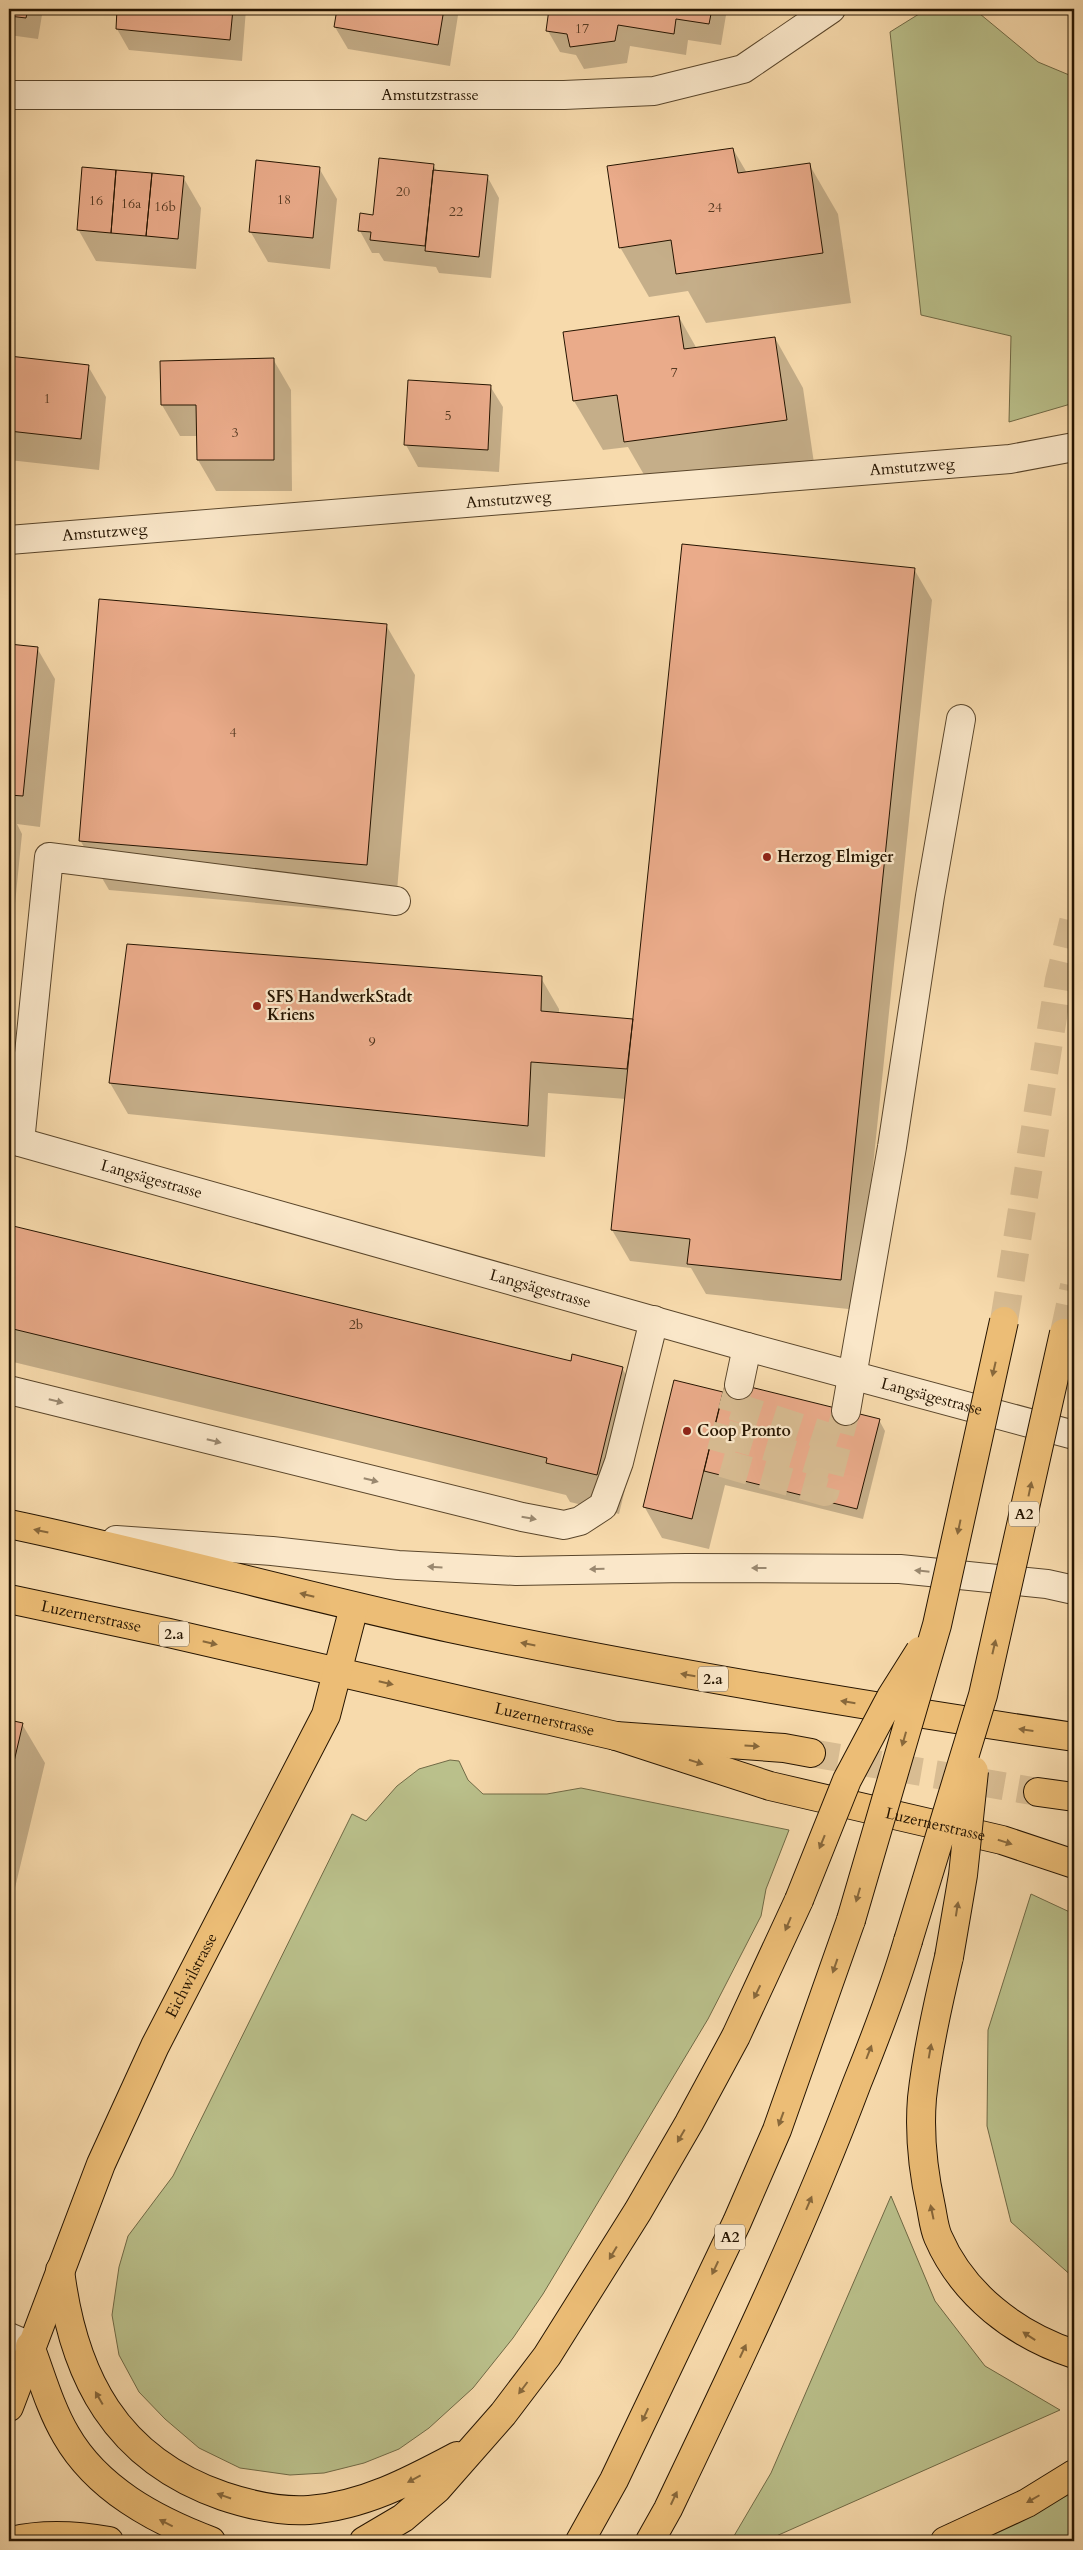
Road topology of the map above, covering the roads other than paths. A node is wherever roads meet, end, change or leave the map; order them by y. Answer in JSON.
{"nodes":[{"id":1,"x":832,"y":9,"type":"edge"},
{"id":2,"x":9,"y":95,"type":"edge"},
{"id":3,"x":1074,"y":447,"type":"edge"},
{"id":4,"x":9,"y":540,"type":"edge"},
{"id":5,"x":961,"y":719,"type":"dead end"},
{"id":6,"x":396,"y":901,"type":"dead end"},
{"id":7,"x":14,"y":1141,"type":"edge"},
{"id":8,"x":654,"y":1320,"type":"junction"},
{"id":9,"x":1004,"y":1321,"type":"tunnel mouth"},
{"id":10,"x":1064,"y":1333,"type":"tunnel mouth"},
{"id":11,"x":747,"y":1347,"type":"junction"},
{"id":12,"x":853,"y":1374,"type":"junction"},
{"id":13,"x":739,"y":1384,"type":"tunnel mouth"},
{"id":14,"x":9,"y":1390,"type":"edge"},
{"id":15,"x":846,"y":1411,"type":"tunnel mouth"},
{"id":16,"x":1074,"y":1435,"type":"edge"},
{"id":17,"x":9,"y":1524,"type":"edge"},
{"id":18,"x":73,"y":1538,"type":"junction"},
{"id":19,"x":1074,"y":1590,"type":"edge"},
{"id":20,"x":9,"y":1599,"type":"edge"},
{"id":21,"x":354,"y":1607,"type":"junction"},
{"id":22,"x":937,"y":1625,"type":"junction"},
{"id":23,"x":339,"y":1672,"type":"junction"},
{"id":24,"x":983,"y":1695,"type":"junction"},
{"id":25,"x":616,"y":1736,"type":"junction"},
{"id":26,"x":1074,"y":1737,"type":"edge"},
{"id":27,"x":811,"y":1753,"type":"tunnel mouth"},
{"id":28,"x":1038,"y":1792,"type":"tunnel mouth"},
{"id":29,"x":1074,"y":1796,"type":"edge"},
{"id":30,"x":1074,"y":1864,"type":"edge"},
{"id":31,"x":60,"y":2270,"type":"junction"},
{"id":32,"x":20,"y":2341,"type":"edge"},
{"id":33,"x":1074,"y":2354,"type":"edge"},
{"id":34,"x":9,"y":2407,"type":"edge"},
{"id":35,"x":472,"y":2448,"type":"junction"},
{"id":36,"x":1074,"y":2474,"type":"edge"},
{"id":37,"x":11,"y":2541,"type":"edge"},
{"id":38,"x":109,"y":2541,"type":"edge"},
{"id":39,"x":211,"y":2541,"type":"edge"},
{"id":40,"x":364,"y":2541,"type":"edge"},
{"id":41,"x":580,"y":2541,"type":"edge"},
{"id":42,"x":650,"y":2541,"type":"edge"},
{"id":43,"x":945,"y":2541,"type":"edge"}],
"edges":[{"from":1,"to":2,"type":"street","name":"Amstutzstrasse"},
{"from":3,"to":4,"type":"street","name":"Amstutzweg"},
{"from":5,"to":12,"type":"street"},
{"from":6,"to":7,"type":"street"},
{"from":7,"to":8,"type":"street","name":"Langsägestrasse"},
{"from":8,"to":11,"type":"street","name":"Langsägestrasse"},
{"from":14,"to":8,"type":"street","one_way":true},
{"from":9,"to":22,"type":"main road","number":"A2","one_way":true,"bridge":true},
{"from":24,"to":10,"type":"main road","number":"A2","one_way":true,"bridge":true},
{"from":11,"to":12,"type":"street","name":"Langsägestrasse"},
{"from":11,"to":13,"type":"street"},
{"from":12,"to":15,"type":"street"},
{"from":12,"to":16,"type":"street","name":"Langsägestrasse"},
{"from":18,"to":17,"type":"main road","number":"2.a","one_way":true},
{"from":19,"to":18,"type":"street","one_way":true},
{"from":21,"to":18,"type":"main road","number":"2.a","one_way":true},
{"from":20,"to":23,"type":"main road","name":"Luzernerstrasse","number":"2.a","one_way":true},
{"from":21,"to":23,"type":"main road","name":"Eichwilstrasse"},
{"from":26,"to":21,"type":"main road","number":"2.a","one_way":true},
{"from":22,"to":35,"type":"main road","one_way":true,"bridge":true},
{"from":22,"to":41,"type":"main road","number":"A2","one_way":true,"bridge":true},
{"from":23,"to":25,"type":"main road","name":"Luzernerstrasse","number":"2.a","one_way":true},
{"from":23,"to":31,"type":"main road","name":"Eichwilstrasse"},
{"from":33,"to":24,"type":"main road","one_way":true,"bridge":true},
{"from":42,"to":24,"type":"main road","number":"A2","one_way":true,"bridge":true},
{"from":25,"to":27,"type":"main road","one_way":true},
{"from":25,"to":30,"type":"main road","name":"Luzernerstrasse","number":"2.a","one_way":true},
{"from":28,"to":29,"type":"main road"},
{"from":31,"to":32,"type":"main road","name":"Eichwilstrasse"},
{"from":35,"to":31,"type":"main road","one_way":true},
{"from":32,"to":34,"type":"main road","name":"Eichwilstrasse"},
{"from":39,"to":32,"type":"main road","one_way":true},
{"from":35,"to":40,"type":"main road"},
{"from":36,"to":43,"type":"main road","one_way":true},
{"from":37,"to":38,"type":"main road"}]}
